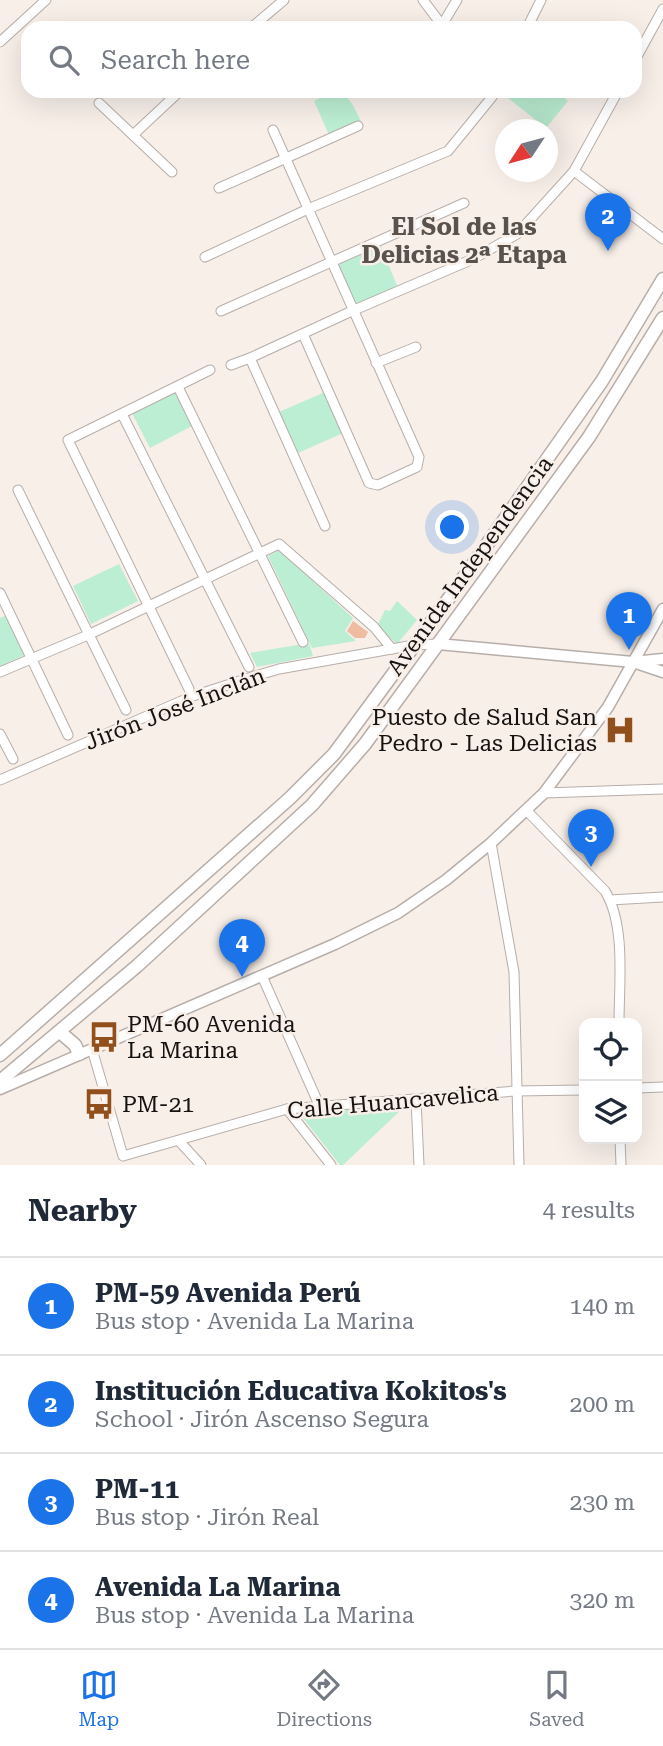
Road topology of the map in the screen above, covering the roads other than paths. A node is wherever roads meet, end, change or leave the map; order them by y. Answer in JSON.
{"nodes":[{"id":1,"x":46,"y":0,"type":"edge"},
{"id":2,"x":284,"y":0,"type":"edge"},
{"id":3,"x":423,"y":0,"type":"edge"},
{"id":4,"x":457,"y":0,"type":"edge"},
{"id":5,"x":541,"y":0,"type":"edge"},
{"id":6,"x":663,"y":9,"type":"edge"},
{"id":7,"x":23,"y":21,"type":"edge"},
{"id":8,"x":259,"y":21,"type":"edge"},
{"id":9,"x":439,"y":21,"type":"edge"},
{"id":10,"x":446,"y":21,"type":"edge"},
{"id":11,"x":530,"y":21,"type":"edge"},
{"id":12,"x":21,"y":23,"type":"edge"},
{"id":13,"x":0,"y":42,"type":"edge"},
{"id":14,"x":642,"y":47,"type":"edge"},
{"id":15,"x":173,"y":98,"type":"edge"},
{"id":16,"x":491,"y":98,"type":"edge"},
{"id":17,"x":614,"y":98,"type":"edge"},
{"id":18,"x":99,"y":103,"type":"dead end"},
{"id":19,"x":358,"y":126,"type":"dead end"},
{"id":20,"x":273,"y":130,"type":"dead end"},
{"id":21,"x":133,"y":135,"type":"junction"},
{"id":22,"x":285,"y":158,"type":"junction"},
{"id":23,"x":574,"y":171,"type":"junction"},
{"id":24,"x":172,"y":172,"type":"dead end"},
{"id":25,"x":219,"y":188,"type":"dead end"},
{"id":26,"x":464,"y":203,"type":"dead end"},
{"id":27,"x":308,"y":209,"type":"junction"},
{"id":28,"x":663,"y":239,"type":"edge"},
{"id":29,"x":205,"y":257,"type":"dead end"},
{"id":30,"x":331,"y":261,"type":"junction"},
{"id":31,"x":663,"y":279,"type":"edge"},
{"id":32,"x":221,"y":311,"type":"dead end"},
{"id":33,"x":352,"y":311,"type":"junction"},
{"id":34,"x":663,"y":318,"type":"edge"},
{"id":35,"x":632,"y":331,"type":"junction"},
{"id":36,"x":303,"y":334,"type":"junction"},
{"id":37,"x":649,"y":341,"type":"junction"},
{"id":38,"x":416,"y":346,"type":"dead end"},
{"id":39,"x":250,"y":358,"type":"junction"},
{"id":40,"x":376,"y":362,"type":"junction"},
{"id":41,"x":231,"y":365,"type":"dead end"},
{"id":42,"x":210,"y":370,"type":"dead end"},
{"id":43,"x":608,"y":372,"type":"junction"},
{"id":44,"x":624,"y":382,"type":"junction"},
{"id":45,"x":178,"y":387,"type":"junction"},
{"id":46,"x":122,"y":414,"type":"junction"},
{"id":47,"x":18,"y":490,"type":"dead end"},
{"id":48,"x":514,"y":505,"type":"junction"},
{"id":49,"x":531,"y":516,"type":"junction"},
{"id":50,"x":325,"y":526,"type":"dead end"},
{"id":51,"x":260,"y":553,"type":"junction"},
{"id":52,"x":206,"y":578,"type":"junction"},
{"id":53,"x":0,"y":593,"type":"edge"},
{"id":54,"x":149,"y":606,"type":"junction"},
{"id":55,"x":663,"y":609,"type":"edge"},
{"id":56,"x":88,"y":635,"type":"junction"},
{"id":57,"x":303,"y":642,"type":"dead end"},
{"id":58,"x":438,"y":644,"type":"junction"},
{"id":59,"x":414,"y":645,"type":"junction"},
{"id":60,"x":392,"y":649,"type":"junction"},
{"id":61,"x":31,"y":658,"type":"junction"},
{"id":62,"x":663,"y":659,"type":"edge"},
{"id":63,"x":633,"y":662,"type":"junction"},
{"id":64,"x":248,"y":667,"type":"dead end"},
{"id":65,"x":663,"y":672,"type":"edge"},
{"id":66,"x":0,"y":673,"type":"edge"},
{"id":67,"x":189,"y":689,"type":"dead end"},
{"id":68,"x":126,"y":710,"type":"dead end"},
{"id":69,"x":349,"y":733,"type":"junction"},
{"id":70,"x":0,"y":734,"type":"edge"},
{"id":71,"x":68,"y":735,"type":"dead end"},
{"id":72,"x":365,"y":744,"type":"junction"},
{"id":73,"x":13,"y":759,"type":"dead end"},
{"id":74,"x":0,"y":780,"type":"edge"},
{"id":75,"x":663,"y":789,"type":"edge"},
{"id":76,"x":544,"y":793,"type":"junction"},
{"id":77,"x":526,"y":810,"type":"junction"},
{"id":78,"x":491,"y":843,"type":"junction"},
{"id":79,"x":663,"y":897,"type":"edge"},
{"id":80,"x":611,"y":900,"type":"junction"},
{"id":81,"x":172,"y":902,"type":"junction"},
{"id":82,"x":188,"y":919,"type":"junction"},
{"id":83,"x":262,"y":976,"type":"junction"},
{"id":84,"x":619,"y":1018,"type":"edge"},
{"id":85,"x":60,"y":1032,"type":"junction"},
{"id":86,"x":92,"y":1049,"type":"junction"},
{"id":87,"x":0,"y":1055,"type":"edge"},
{"id":88,"x":79,"y":1055,"type":"junction"},
{"id":89,"x":0,"y":1081,"type":"edge"},
{"id":90,"x":663,"y":1087,"type":"edge"},
{"id":91,"x":642,"y":1088,"type":"edge"},
{"id":92,"x":0,"y":1090,"type":"edge"},
{"id":93,"x":579,"y":1090,"type":"edge"},
{"id":94,"x":515,"y":1091,"type":"junction"},
{"id":95,"x":416,"y":1099,"type":"junction"},
{"id":96,"x":320,"y":1107,"type":"junction"},
{"id":97,"x":287,"y":1110,"type":"junction"},
{"id":98,"x":179,"y":1141,"type":"junction"},
{"id":99,"x":620,"y":1144,"type":"edge"},
{"id":100,"x":201,"y":1165,"type":"edge"},
{"id":101,"x":331,"y":1165,"type":"edge"},
{"id":102,"x":419,"y":1165,"type":"edge"},
{"id":103,"x":519,"y":1165,"type":"edge"},
{"id":104,"x":621,"y":1165,"type":"edge"}],
"edges":[{"from":1,"to":7,"type":"street"},
{"from":2,"to":8,"type":"street"},
{"from":3,"to":9,"type":"street"},
{"from":4,"to":10,"type":"street"},
{"from":5,"to":11,"type":"street"},
{"from":6,"to":14,"type":"street"},
{"from":12,"to":13,"type":"street"},
{"from":15,"to":21,"type":"street"},
{"from":16,"to":27,"type":"street"},
{"from":17,"to":23,"type":"street"},
{"from":18,"to":21,"type":"street"},
{"from":19,"to":22,"type":"street"},
{"from":20,"to":22,"type":"street"},
{"from":21,"to":24,"type":"street"},
{"from":22,"to":25,"type":"street"},
{"from":22,"to":27,"type":"street"},
{"from":23,"to":28,"type":"street"},
{"from":23,"to":33,"type":"street"},
{"from":26,"to":30,"type":"street"},
{"from":27,"to":29,"type":"street"},
{"from":27,"to":30,"type":"street"},
{"from":30,"to":32,"type":"street"},
{"from":30,"to":33,"type":"street"},
{"from":31,"to":35,"type":"main road","name":"Avenida Independencia"},
{"from":33,"to":36,"type":"street"},
{"from":33,"to":40,"type":"street"},
{"from":34,"to":37,"type":"main road","name":"Avenida Independencia"},
{"from":35,"to":37,"type":"main road"},
{"from":35,"to":43,"type":"main road","name":"Avenida Independencia"},
{"from":36,"to":39,"type":"street"},
{"from":36,"to":40,"type":"street"},
{"from":37,"to":44,"type":"main road","name":"Avenida Independencia"},
{"from":38,"to":40,"type":"street"},
{"from":39,"to":41,"type":"street"},
{"from":39,"to":50,"type":"street"},
{"from":42,"to":45,"type":"street"},
{"from":43,"to":44,"type":"main road"},
{"from":43,"to":48,"type":"main road","name":"Avenida Independencia"},
{"from":44,"to":49,"type":"main road","name":"Avenida Independencia"},
{"from":45,"to":46,"type":"street"},
{"from":45,"to":51,"type":"street"},
{"from":46,"to":52,"type":"street"},
{"from":46,"to":54,"type":"street"},
{"from":47,"to":56,"type":"street"},
{"from":48,"to":49,"type":"main road"},
{"from":48,"to":59,"type":"main road","name":"Avenida Independencia"},
{"from":49,"to":58,"type":"main road","name":"Avenida Independencia"},
{"from":51,"to":52,"type":"street"},
{"from":51,"to":57,"type":"street"},
{"from":51,"to":60,"type":"street"},
{"from":52,"to":54,"type":"street"},
{"from":52,"to":64,"type":"street"},
{"from":53,"to":61,"type":"street"},
{"from":54,"to":56,"type":"street"},
{"from":54,"to":67,"type":"street"},
{"from":55,"to":63,"type":"street"},
{"from":56,"to":61,"type":"street"},
{"from":56,"to":68,"type":"street"},
{"from":58,"to":59,"type":"street","name":"Jirón José Inclán"},
{"from":58,"to":63,"type":"street"},
{"from":58,"to":72,"type":"main road","name":"Avenida Independencia"},
{"from":59,"to":60,"type":"street","name":"Jirón José Inclán"},
{"from":59,"to":69,"type":"main road","name":"Avenida Independencia"},
{"from":60,"to":74,"type":"street","name":"Jirón José Inclán"},
{"from":61,"to":66,"type":"street"},
{"from":61,"to":71,"type":"street"},
{"from":62,"to":63,"type":"street"},
{"from":63,"to":65,"type":"street"},
{"from":63,"to":76,"type":"street"},
{"from":69,"to":72,"type":"main road"},
{"from":69,"to":81,"type":"main road","name":"Avenida Independencia"},
{"from":70,"to":73,"type":"street"},
{"from":72,"to":82,"type":"main road","name":"Avenida Independencia"},
{"from":75,"to":76,"type":"street"},
{"from":76,"to":77,"type":"street"},
{"from":77,"to":78,"type":"street"},
{"from":77,"to":80,"type":"street"},
{"from":78,"to":83,"type":"street"},
{"from":78,"to":94,"type":"street"},
{"from":79,"to":80,"type":"street"},
{"from":80,"to":84,"type":"street"},
{"from":81,"to":82,"type":"main road"},
{"from":81,"to":87,"type":"main road","name":"Avenida Independencia"},
{"from":82,"to":85,"type":"main road","name":"Avenida Independencia"},
{"from":83,"to":86,"type":"street"},
{"from":83,"to":96,"type":"street"},
{"from":85,"to":88,"type":"main road"},
{"from":85,"to":89,"type":"main road","name":"Avenida Independencia"},
{"from":86,"to":88,"type":"street"},
{"from":86,"to":98,"type":"street","name":"Calle Huancavelica"},
{"from":88,"to":92,"type":"street"},
{"from":90,"to":91,"type":"street"},
{"from":93,"to":94,"type":"street","name":"Calle Huancavelica"},
{"from":94,"to":95,"type":"street","name":"Calle Huancavelica"},
{"from":94,"to":103,"type":"street"},
{"from":95,"to":96,"type":"street","name":"Calle Huancavelica"},
{"from":95,"to":102,"type":"street"},
{"from":96,"to":97,"type":"street","name":"Calle Huancavelica"},
{"from":97,"to":98,"type":"street","name":"Calle Huancavelica"},
{"from":97,"to":101,"type":"street"},
{"from":98,"to":100,"type":"street"},
{"from":99,"to":104,"type":"street"}]}
